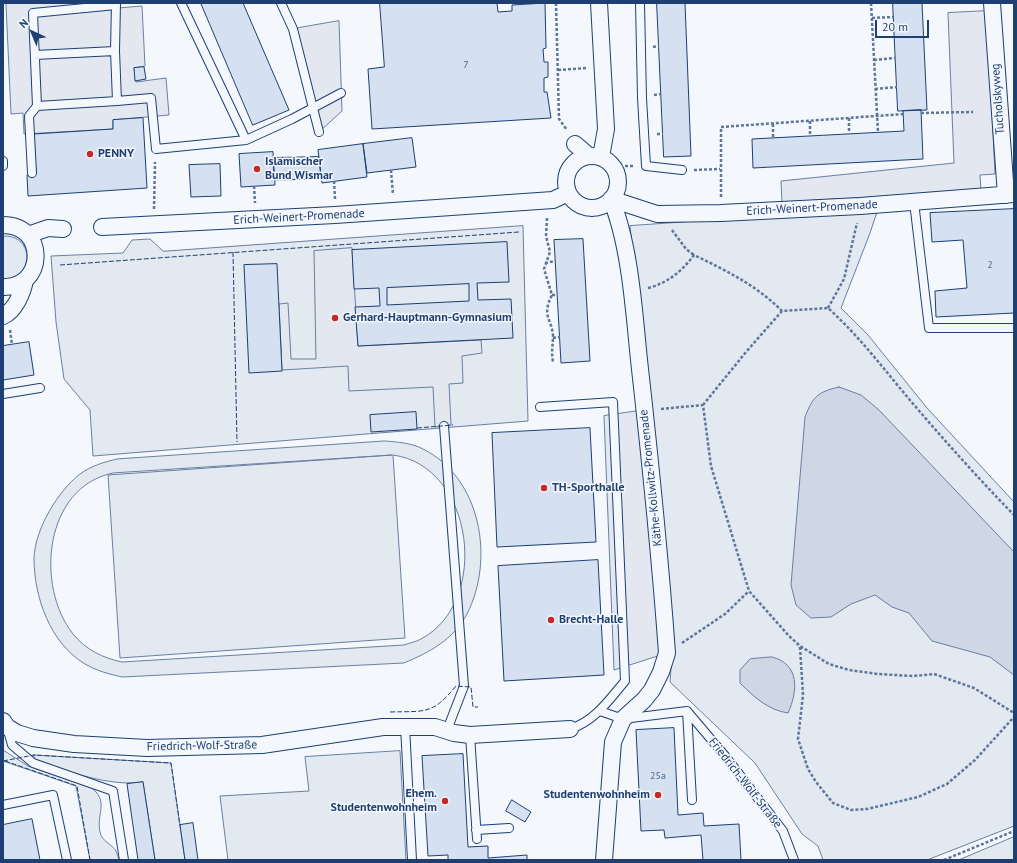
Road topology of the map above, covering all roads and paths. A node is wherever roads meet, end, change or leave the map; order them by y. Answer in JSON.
{"nodes":[{"id":1,"x":181,"y":3,"type":"edge"},
{"id":2,"x":281,"y":3,"type":"edge"},
{"id":3,"x":556,"y":3,"type":"edge"},
{"id":4,"x":599,"y":3,"type":"edge"},
{"id":5,"x":640,"y":3,"type":"edge"},
{"id":6,"x":871,"y":3,"type":"edge"},
{"id":7,"x":992,"y":3,"type":"edge"},
{"id":8,"x":116,"y":4,"type":"edge"},
{"id":9,"x":893,"y":17,"type":"dead end"},
{"id":10,"x":872,"y":18,"type":"junction"},
{"id":11,"x":115,"y":51,"type":"junction"},
{"id":12,"x":35,"y":55,"type":"junction"},
{"id":13,"x":895,"y":58,"type":"dead end"},
{"id":14,"x":874,"y":60,"type":"junction"},
{"id":15,"x":580,"y":69,"type":"dead end"},
{"id":16,"x":558,"y":70,"type":"junction"},
{"id":17,"x":897,"y":87,"type":"dead end"},
{"id":18,"x":875,"y":89,"type":"junction"},
{"id":19,"x":341,"y":93,"type":"dead end"},
{"id":20,"x":117,"y":101,"type":"junction"},
{"id":21,"x":37,"y":106,"type":"junction"},
{"id":22,"x":313,"y":108,"type":"junction"},
{"id":23,"x":973,"y":112,"type":"dead end"},
{"id":24,"x":921,"y":113,"type":"dead end"},
{"id":25,"x":904,"y":114,"type":"dead end"},
{"id":26,"x":877,"y":116,"type":"junction"},
{"id":27,"x":559,"y":118,"type":"dead end"},
{"id":28,"x":848,"y":118,"type":"junction"},
{"id":29,"x":810,"y":121,"type":"junction"},
{"id":30,"x":773,"y":124,"type":"junction"},
{"id":31,"x":319,"y":132,"type":"dead end"},
{"id":32,"x":878,"y":132,"type":"dead end"},
{"id":33,"x":849,"y":133,"type":"dead end"},
{"id":34,"x":810,"y":136,"type":"dead end"},
{"id":35,"x":773,"y":137,"type":"dead end"},
{"id":36,"x":246,"y":140,"type":"junction"},
{"id":37,"x":575,"y":144,"type":"dead end"},
{"id":38,"x":156,"y":149,"type":"junction"},
{"id":39,"x":601,"y":160,"type":"junction"},
{"id":40,"x":3,"y":162,"type":"edge"},
{"id":41,"x":3,"y":166,"type":"edge"},
{"id":42,"x":646,"y":166,"type":"junction"},
{"id":43,"x":720,"y":169,"type":"junction"},
{"id":44,"x":391,"y":170,"type":"dead end"},
{"id":45,"x":682,"y":170,"type":"joint"},
{"id":46,"x":32,"y":173,"type":"dead end"},
{"id":47,"x":568,"y":193,"type":"junction"},
{"id":48,"x":1010,"y":195,"type":"edge"},
{"id":49,"x":554,"y":200,"type":"junction"},
{"id":50,"x":611,"y":200,"type":"junction"},
{"id":51,"x":914,"y":202,"type":"junction"},
{"id":52,"x":860,"y":206,"type":"junction"},
{"id":53,"x":394,"y":211,"type":"junction"},
{"id":54,"x":721,"y":213,"type":"junction"},
{"id":55,"x":657,"y":214,"type":"junction"},
{"id":56,"x":3,"y":225,"type":"edge"},
{"id":57,"x":154,"y":225,"type":"junction"},
{"id":58,"x":102,"y":227,"type":"dead end"},
{"id":59,"x":63,"y":229,"type":"dead end"},
{"id":60,"x":28,"y":235,"type":"junction"},
{"id":61,"x":694,"y":255,"type":"junction"},
{"id":62,"x":555,"y":261,"type":"dead end"},
{"id":63,"x":544,"y":263,"type":"junction"},
{"id":64,"x":25,"y":280,"type":"junction"},
{"id":65,"x":3,"y":287,"type":"edge"},
{"id":66,"x":631,"y":292,"type":"junction"},
{"id":67,"x":552,"y":295,"type":"junction"},
{"id":68,"x":557,"y":295,"type":"dead end"},
{"id":69,"x":828,"y":308,"type":"junction"},
{"id":70,"x":782,"y":311,"type":"junction"},
{"id":71,"x":3,"y":316,"type":"edge"},
{"id":72,"x":1014,"y":328,"type":"edge"},
{"id":73,"x":560,"y":337,"type":"dead end"},
{"id":74,"x":553,"y":338,"type":"junction"},
{"id":75,"x":553,"y":362,"type":"dead end"},
{"id":76,"x":40,"y":388,"type":"dead end"},
{"id":77,"x":3,"y":394,"type":"edge"},
{"id":78,"x":703,"y":405,"type":"junction"},
{"id":79,"x":540,"y":406,"type":"dead end"},
{"id":80,"x":645,"y":410,"type":"junction"},
{"id":81,"x":444,"y":426,"type":"dead end"},
{"id":82,"x":1014,"y":515,"type":"edge"},
{"id":83,"x":750,"y":591,"type":"junction"},
{"id":84,"x":800,"y":646,"type":"junction"},
{"id":85,"x":667,"y":653,"type":"junction"},
{"id":86,"x":600,"y":711,"type":"junction"},
{"id":87,"x":687,"y":711,"type":"junction"},
{"id":88,"x":1014,"y":713,"type":"edge"},
{"id":89,"x":1014,"y":717,"type":"edge"},
{"id":90,"x":623,"y":719,"type":"junction"},
{"id":91,"x":5,"y":724,"type":"edge"},
{"id":92,"x":405,"y":726,"type":"junction"},
{"id":93,"x":570,"y":729,"type":"joint"},
{"id":94,"x":447,"y":730,"type":"junction"},
{"id":95,"x":470,"y":735,"type":"junction"},
{"id":96,"x":692,"y":800,"type":"dead end"},
{"id":97,"x":3,"y":805,"type":"edge"},
{"id":98,"x":508,"y":828,"type":"dead end"},
{"id":99,"x":476,"y":830,"type":"junction"},
{"id":100,"x":1014,"y":831,"type":"edge"},
{"id":101,"x":477,"y":839,"type":"dead end"},
{"id":102,"x":67,"y":860,"type":"edge"},
{"id":103,"x":124,"y":860,"type":"edge"},
{"id":104,"x":412,"y":860,"type":"edge"},
{"id":105,"x":604,"y":860,"type":"edge"},
{"id":106,"x":794,"y":860,"type":"edge"},
{"id":107,"x":944,"y":860,"type":"edge"}],
"edges":[{"from":1,"to":36,"type":"lane"},
{"from":2,"to":22,"type":"lane"},
{"from":3,"to":16,"type":"path"},
{"from":4,"to":39,"type":"street"},
{"from":5,"to":42,"type":"lane"},
{"from":6,"to":10,"type":"path"},
{"from":7,"to":48,"type":"street","name":"Tucholskyweg"},
{"from":8,"to":11,"type":"lane"},
{"from":8,"to":12,"type":"lane"},
{"from":9,"to":10,"type":"path"},
{"from":10,"to":14,"type":"path"},
{"from":11,"to":12,"type":"lane"},
{"from":11,"to":20,"type":"lane"},
{"from":12,"to":21,"type":"lane"},
{"from":13,"to":14,"type":"path"},
{"from":14,"to":18,"type":"path"},
{"from":15,"to":16,"type":"path"},
{"from":16,"to":27,"type":"path"},
{"from":17,"to":18,"type":"path"},
{"from":18,"to":26,"type":"path"},
{"from":19,"to":22,"type":"lane"},
{"from":20,"to":21,"type":"lane"},
{"from":20,"to":38,"type":"lane"},
{"from":21,"to":46,"type":"lane"},
{"from":22,"to":31,"type":"lane"},
{"from":22,"to":36,"type":"lane"},
{"from":23,"to":24,"type":"path"},
{"from":25,"to":26,"type":"path"},
{"from":26,"to":28,"type":"path"},
{"from":26,"to":32,"type":"path"},
{"from":28,"to":29,"type":"path"},
{"from":28,"to":33,"type":"path"},
{"from":29,"to":30,"type":"path"},
{"from":29,"to":34,"type":"path"},
{"from":30,"to":35,"type":"path"},
{"from":30,"to":43,"type":"path"},
{"from":36,"to":38,"type":"lane"},
{"from":37,"to":39,"type":"street"},
{"from":38,"to":57,"type":"path"},
{"from":39,"to":42,"type":"path"},
{"from":39,"to":47,"type":"street"},
{"from":39,"to":50,"type":"street"},
{"from":40,"to":41,"type":"lane"},
{"from":42,"to":45,"type":"lane"},
{"from":43,"to":45,"type":"path"},
{"from":43,"to":54,"type":"path"},
{"from":44,"to":53,"type":"path"},
{"from":47,"to":49,"type":"street","name":"Erich-Weinert-Promenade"},
{"from":47,"to":50,"type":"street"},
{"from":48,"to":51,"type":"street","name":"Erich-Weinert-Promenade"},
{"from":49,"to":53,"type":"street","name":"Erich-Weinert-Promenade"},
{"from":49,"to":63,"type":"path"},
{"from":50,"to":55,"type":"street","name":"Erich-Weinert-Promenade"},
{"from":50,"to":66,"type":"street","name":"Käthe-Kollwitz-Promenade"},
{"from":51,"to":52,"type":"street","name":"Erich-Weinert-Promenade"},
{"from":51,"to":72,"type":"lane"},
{"from":52,"to":54,"type":"street","name":"Erich-Weinert-Promenade"},
{"from":52,"to":69,"type":"path"},
{"from":53,"to":57,"type":"street","name":"Erich-Weinert-Promenade"},
{"from":54,"to":55,"type":"street","name":"Erich-Weinert-Promenade"},
{"from":55,"to":61,"type":"path"},
{"from":56,"to":60,"type":"street"},
{"from":57,"to":58,"type":"street","name":"Erich-Weinert-Promenade"},
{"from":59,"to":60,"type":"street"},
{"from":60,"to":64,"type":"street"},
{"from":61,"to":66,"type":"path"},
{"from":61,"to":70,"type":"path"},
{"from":62,"to":63,"type":"path"},
{"from":63,"to":67,"type":"path"},
{"from":64,"to":65,"type":"street"},
{"from":64,"to":71,"type":"street"},
{"from":66,"to":80,"type":"street","name":"Käthe-Kollwitz-Promenade"},
{"from":67,"to":68,"type":"path"},
{"from":67,"to":74,"type":"path"},
{"from":69,"to":70,"type":"path"},
{"from":69,"to":82,"type":"path"},
{"from":70,"to":78,"type":"path"},
{"from":73,"to":74,"type":"path"},
{"from":74,"to":75,"type":"path"},
{"from":76,"to":77,"type":"lane"},
{"from":78,"to":80,"type":"path"},
{"from":78,"to":83,"type":"path"},
{"from":79,"to":86,"type":"lane"},
{"from":80,"to":85,"type":"street","name":"Käthe-Kollwitz-Promenade"},
{"from":81,"to":94,"type":"lane"},
{"from":83,"to":84,"type":"path"},
{"from":83,"to":85,"type":"path"},
{"from":84,"to":88,"type":"path"},
{"from":84,"to":89,"type":"path"},
{"from":85,"to":90,"type":"street","name":"Käthe-Kollwitz-Promenade"},
{"from":86,"to":90,"type":"lane"},
{"from":86,"to":93,"type":"lane","name":"Friedrich-Wolf-Straße"},
{"from":87,"to":90,"type":"lane"},
{"from":87,"to":96,"type":"lane","name":"Friedrich-Wolf-Straße"},
{"from":87,"to":106,"type":"lane","name":"Friedrich-Wolf-Straße"},
{"from":90,"to":105,"type":"street","name":"Käthe-Kollwitz-Promenade"},
{"from":91,"to":92,"type":"street","name":"Friedrich-Wolf-Straße"},
{"from":91,"to":103,"type":"lane"},
{"from":92,"to":94,"type":"street","name":"Friedrich-Wolf-Straße"},
{"from":92,"to":104,"type":"lane"},
{"from":93,"to":95,"type":"street","name":"Friedrich-Wolf-Straße"},
{"from":94,"to":95,"type":"street","name":"Friedrich-Wolf-Straße"},
{"from":95,"to":99,"type":"lane"},
{"from":97,"to":102,"type":"lane"},
{"from":98,"to":99,"type":"lane"},
{"from":99,"to":101,"type":"lane"},
{"from":100,"to":107,"type":"path"}]}
